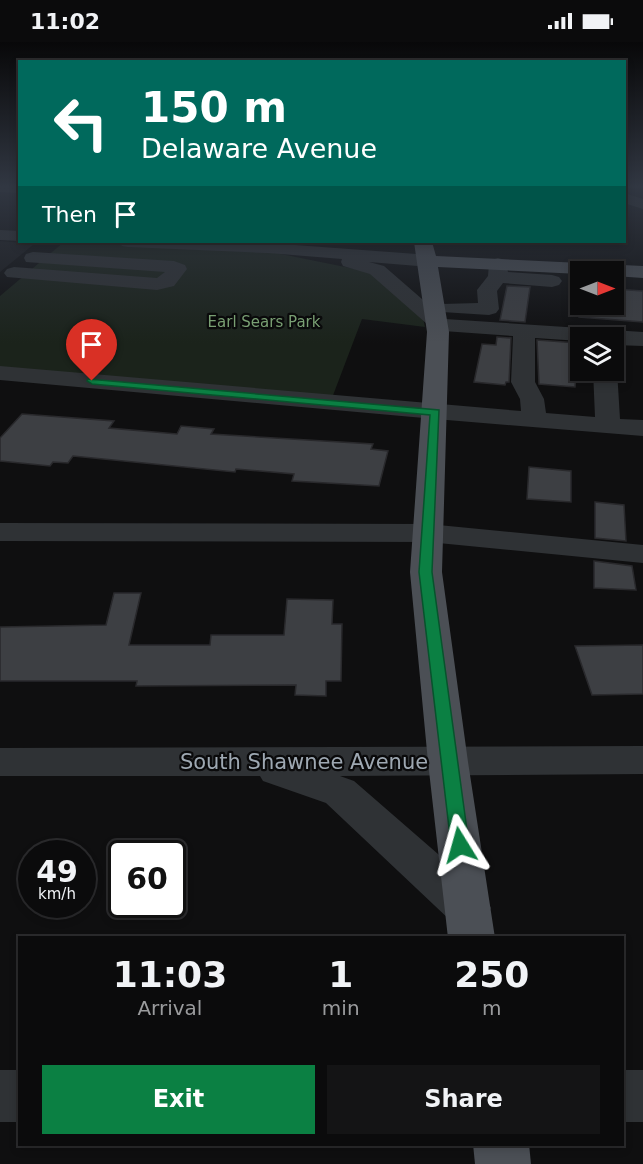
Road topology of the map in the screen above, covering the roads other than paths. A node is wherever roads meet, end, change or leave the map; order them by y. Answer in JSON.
{"nodes":[{"id":1,"x":52,"y":243,"type":"edge"},
{"id":2,"x":150,"y":243,"type":"edge"},
{"id":3,"x":423,"y":243,"type":"edge"},
{"id":4,"x":268,"y":248,"type":"junction"},
{"id":5,"x":33,"y":258,"type":"junction"},
{"id":6,"x":430,"y":261,"type":"junction"},
{"id":7,"x":643,"y":272,"type":"edge"},
{"id":8,"x":552,"y":274,"type":"junction"},
{"id":9,"x":494,"y":277,"type":"junction"},
{"id":10,"x":432,"y":287,"type":"junction"},
{"id":11,"x":553,"y":316,"type":"junction"},
{"id":12,"x":435,"y":318,"type":"junction"},
{"id":13,"x":579,"y":327,"type":"edge"},
{"id":14,"x":524,"y":331,"type":"junction"},
{"id":15,"x":624,"y":338,"type":"edge"},
{"id":16,"x":643,"y":339,"type":"edge"},
{"id":17,"x":0,"y":373,"type":"edge"},
{"id":18,"x":606,"y":381,"type":"edge"},
{"id":19,"x":435,"y":412,"type":"junction"},
{"id":20,"x":534,"y":420,"type":"junction"},
{"id":21,"x":608,"y":425,"type":"junction"},
{"id":22,"x":643,"y":428,"type":"edge"},
{"id":23,"x":0,"y":532,"type":"edge"},
{"id":24,"x":428,"y":533,"type":"junction"},
{"id":25,"x":643,"y":554,"type":"edge"},
{"id":26,"x":643,"y":759,"type":"edge"},
{"id":27,"x":0,"y":762,"type":"edge"},
{"id":28,"x":253,"y":762,"type":"junction"},
{"id":29,"x":448,"y":762,"type":"junction"},
{"id":30,"x":470,"y":923,"type":"edge"},
{"id":31,"x":0,"y":1096,"type":"edge"},
{"id":32,"x":18,"y":1096,"type":"edge"},
{"id":33,"x":624,"y":1096,"type":"edge"},
{"id":34,"x":643,"y":1096,"type":"edge"},
{"id":35,"x":501,"y":1146,"type":"edge"},
{"id":36,"x":503,"y":1164,"type":"edge"}],
"edges":[{"from":1,"to":5,"type":"street"},
{"from":2,"to":4,"type":"street"},
{"from":3,"to":6,"type":"main road"},
{"from":4,"to":6,"type":"street"},
{"from":4,"to":12,"type":"street"},
{"from":5,"to":5,"type":"street"},
{"from":6,"to":9,"type":"main road"},
{"from":6,"to":10,"type":"main road"},
{"from":7,"to":8,"type":"main road"},
{"from":8,"to":9,"type":"street"},
{"from":8,"to":11,"type":"street"},
{"from":9,"to":10,"type":"street"},
{"from":9,"to":12,"type":"street"},
{"from":10,"to":12,"type":"main road"},
{"from":11,"to":13,"type":"street"},
{"from":11,"to":14,"type":"street"},
{"from":12,"to":14,"type":"street"},
{"from":12,"to":19,"type":"main road"},
{"from":14,"to":20,"type":"street"},
{"from":15,"to":16,"type":"street"},
{"from":17,"to":19,"type":"street"},
{"from":18,"to":21,"type":"street"},
{"from":19,"to":20,"type":"street"},
{"from":19,"to":24,"type":"main road"},
{"from":20,"to":21,"type":"street"},
{"from":21,"to":22,"type":"street"},
{"from":23,"to":24,"type":"street"},
{"from":24,"to":25,"type":"street"},
{"from":24,"to":29,"type":"main road"},
{"from":26,"to":29,"type":"street","name":"South Shawnee Avenue"},
{"from":27,"to":28,"type":"street","name":"South Shawnee Avenue"},
{"from":28,"to":29,"type":"street","name":"South Shawnee Avenue"},
{"from":28,"to":30,"type":"street"},
{"from":29,"to":30,"type":"main road"},
{"from":31,"to":32,"type":"street"},
{"from":33,"to":34,"type":"street"},
{"from":35,"to":36,"type":"main road"}]}
